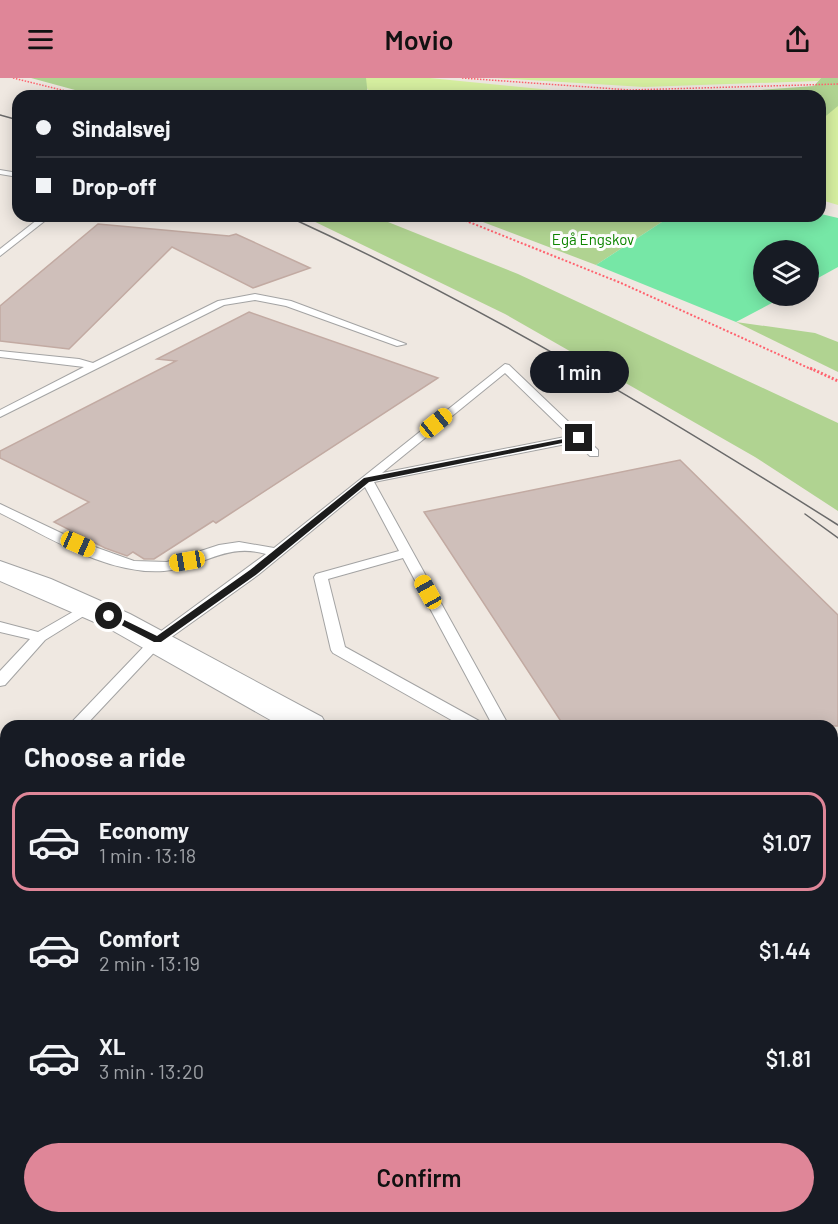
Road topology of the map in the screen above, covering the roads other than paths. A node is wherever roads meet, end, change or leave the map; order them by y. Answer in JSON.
{"nodes":[{"id":1,"x":39,"y":222,"type":"edge"},
{"id":2,"x":0,"y":253,"type":"edge"},
{"id":3,"x":401,"y":344,"type":"dead end"},
{"id":4,"x":0,"y":354,"type":"edge"},
{"id":5,"x":93,"y":367,"type":"junction"},
{"id":6,"x":0,"y":414,"type":"edge"},
{"id":7,"x":579,"y":438,"type":"junction"},
{"id":8,"x":594,"y":453,"type":"dead end"},
{"id":9,"x":367,"y":480,"type":"junction"},
{"id":10,"x":0,"y":508,"type":"edge"},
{"id":11,"x":277,"y":553,"type":"junction"},
{"id":12,"x":407,"y":553,"type":"junction"},
{"id":13,"x":0,"y":570,"type":"edge"},
{"id":14,"x":90,"y":606,"type":"junction"},
{"id":15,"x":0,"y":627,"type":"edge"},
{"id":16,"x":40,"y":637,"type":"junction"},
{"id":17,"x":158,"y":640,"type":"junction"},
{"id":18,"x":0,"y":681,"type":"edge"},
{"id":19,"x":82,"y":720,"type":"edge"},
{"id":20,"x":262,"y":720,"type":"edge"},
{"id":21,"x":298,"y":720,"type":"edge"},
{"id":22,"x":464,"y":720,"type":"edge"},
{"id":23,"x":498,"y":720,"type":"edge"}],
"edges":[{"from":1,"to":2,"type":"lane"},
{"from":3,"to":5,"type":"lane"},
{"from":4,"to":5,"type":"lane"},
{"from":5,"to":6,"type":"lane"},
{"from":7,"to":8,"type":"lane"},
{"from":7,"to":9,"type":"lane"},
{"from":7,"to":9,"type":"lane"},
{"from":9,"to":11,"type":"lane"},
{"from":9,"to":12,"type":"lane"},
{"from":10,"to":11,"type":"lane"},
{"from":11,"to":17,"type":"lane"},
{"from":12,"to":22,"type":"lane"},
{"from":12,"to":23,"type":"lane"},
{"from":13,"to":14,"type":"street"},
{"from":14,"to":16,"type":"lane"},
{"from":14,"to":17,"type":"street"},
{"from":15,"to":16,"type":"lane"},
{"from":16,"to":18,"type":"lane"},
{"from":17,"to":19,"type":"lane"},
{"from":17,"to":20,"type":"street"},
{"from":17,"to":21,"type":"street"}]}
